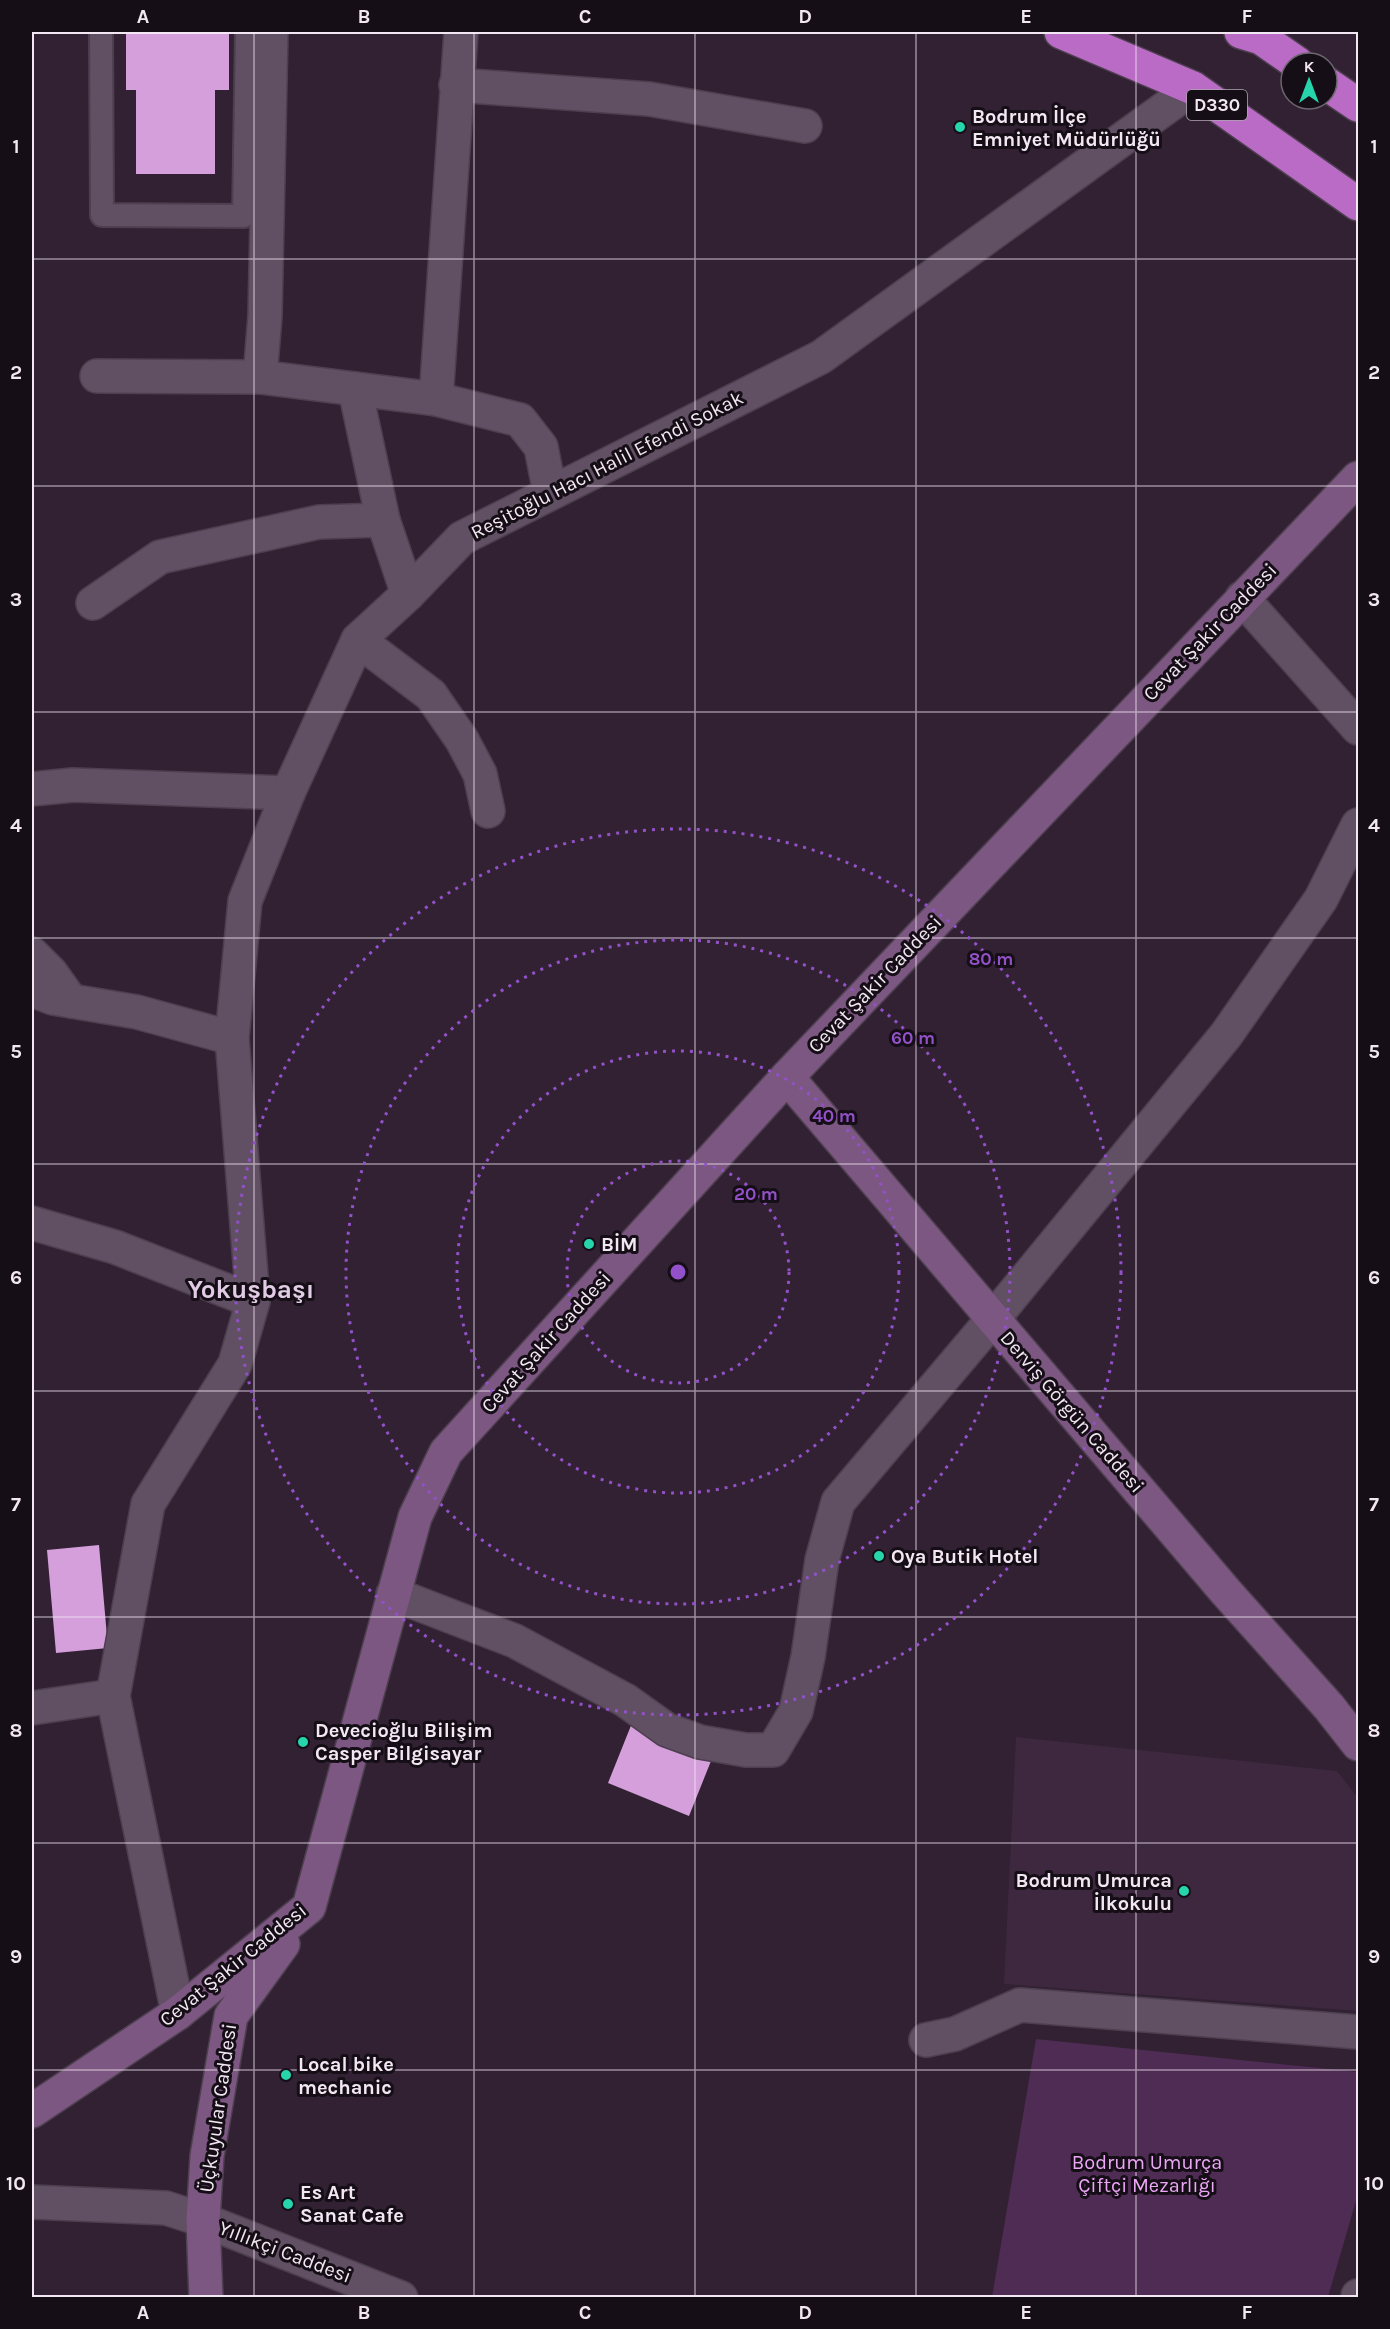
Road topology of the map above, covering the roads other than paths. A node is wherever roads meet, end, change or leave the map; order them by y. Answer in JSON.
{"nodes":[{"id":1,"x":101,"y":32,"type":"edge"},
{"id":2,"x":247,"y":32,"type":"edge"},
{"id":3,"x":270,"y":32,"type":"edge"},
{"id":4,"x":461,"y":32,"type":"edge"},
{"id":5,"x":1060,"y":32,"type":"edge"},
{"id":6,"x":1240,"y":32,"type":"edge"},
{"id":7,"x":1280,"y":51,"type":"edge"},
{"id":8,"x":456,"y":85,"type":"junction"},
{"id":9,"x":1193,"y":88,"type":"junction"},
{"id":10,"x":1339,"y":92,"type":"edge"},
{"id":11,"x":1359,"y":105,"type":"edge"},
{"id":12,"x":805,"y":126,"type":"dead end"},
{"id":13,"x":1359,"y":204,"type":"edge"},
{"id":14,"x":97,"y":376,"type":"dead end"},
{"id":15,"x":260,"y":377,"type":"junction"},
{"id":16,"x":355,"y":389,"type":"junction"},
{"id":17,"x":436,"y":399,"type":"junction"},
{"id":18,"x":1359,"y":478,"type":"edge"},
{"id":19,"x":550,"y":493,"type":"junction"},
{"id":20,"x":383,"y":520,"type":"junction"},
{"id":21,"x":408,"y":594,"type":"junction"},
{"id":22,"x":1242,"y":598,"type":"junction"},
{"id":23,"x":93,"y":603,"type":"dead end"},
{"id":24,"x":358,"y":640,"type":"junction"},
{"id":25,"x":1359,"y":728,"type":"edge"},
{"id":26,"x":32,"y":789,"type":"edge"},
{"id":27,"x":288,"y":793,"type":"junction"},
{"id":28,"x":488,"y":811,"type":"dead end"},
{"id":29,"x":1359,"y":825,"type":"edge"},
{"id":30,"x":32,"y":954,"type":"edge"},
{"id":31,"x":32,"y":990,"type":"edge"},
{"id":32,"x":70,"y":1001,"type":"junction"},
{"id":33,"x":232,"y":1038,"type":"junction"},
{"id":34,"x":787,"y":1077,"type":"junction"},
{"id":35,"x":32,"y":1222,"type":"edge"},
{"id":36,"x":253,"y":1301,"type":"junction"},
{"id":37,"x":992,"y":1320,"type":"junction"},
{"id":38,"x":393,"y":1594,"type":"junction"},
{"id":39,"x":113,"y":1696,"type":"junction"},
{"id":40,"x":32,"y":1708,"type":"edge"},
{"id":41,"x":1359,"y":1744,"type":"edge"},
{"id":42,"x":309,"y":1908,"type":"junction"},
{"id":43,"x":178,"y":2013,"type":"junction"},
{"id":44,"x":1359,"y":2032,"type":"edge"},
{"id":45,"x":926,"y":2040,"type":"dead end"},
{"id":46,"x":32,"y":2111,"type":"edge"},
{"id":47,"x":32,"y":2202,"type":"edge"},
{"id":48,"x":203,"y":2220,"type":"junction"},
{"id":49,"x":206,"y":2298,"type":"edge"},
{"id":50,"x":401,"y":2298,"type":"edge"}],
"edges":[{"from":1,"to":2,"type":"lane"},
{"from":3,"to":15,"type":"street"},
{"from":4,"to":8,"type":"street"},
{"from":5,"to":9,"type":"highway","number":"D330"},
{"from":6,"to":7,"type":"highway"},
{"from":8,"to":12,"type":"street"},
{"from":8,"to":17,"type":"street"},
{"from":9,"to":13,"type":"highway","number":"D330"},
{"from":9,"to":19,"type":"street","name":"Reşitoğlu Hacı Halil Efendi Sokak"},
{"from":10,"to":11,"type":"highway"},
{"from":14,"to":15,"type":"street"},
{"from":15,"to":16,"type":"street"},
{"from":16,"to":17,"type":"street"},
{"from":16,"to":20,"type":"street"},
{"from":17,"to":19,"type":"street"},
{"from":18,"to":22,"type":"main road","name":"Cevat Şakir Caddesi"},
{"from":19,"to":21,"type":"street","name":"Reşitoğlu Hacı Halil Efendi Sokak"},
{"from":20,"to":21,"type":"street"},
{"from":20,"to":23,"type":"street"},
{"from":21,"to":24,"type":"street","name":"Reşitoğlu Hacı Halil Efendi Sokak"},
{"from":22,"to":25,"type":"street"},
{"from":22,"to":34,"type":"main road","name":"Cevat Şakir Caddesi"},
{"from":24,"to":27,"type":"street","name":"Reşitoğlu Hacı Halil Efendi Sokak"},
{"from":24,"to":28,"type":"street"},
{"from":26,"to":27,"type":"street"},
{"from":27,"to":33,"type":"street","name":"Reşitoğlu Hacı Halil Efendi Sokak"},
{"from":29,"to":37,"type":"street"},
{"from":30,"to":32,"type":"street"},
{"from":31,"to":32,"type":"street"},
{"from":32,"to":33,"type":"street"},
{"from":33,"to":36,"type":"street","name":"Reşitoğlu Hacı Halil Efendi Sokak"},
{"from":34,"to":37,"type":"main road","name":"Derviş Görgün Caddesi"},
{"from":34,"to":38,"type":"main road","name":"Cevat Şakir Caddesi"},
{"from":35,"to":36,"type":"street"},
{"from":36,"to":39,"type":"street","name":"Reşitoğlu Hacı Halil Efendi Sokak"},
{"from":37,"to":38,"type":"street"},
{"from":37,"to":41,"type":"main road","name":"Derviş Görgün Caddesi"},
{"from":38,"to":42,"type":"main road","name":"Cevat Şakir Caddesi"},
{"from":39,"to":40,"type":"street"},
{"from":39,"to":43,"type":"street","name":"Reşitoğlu Hacı Halil Efendi Sokak"},
{"from":42,"to":43,"type":"main road","name":"Cevat Şakir Caddesi"},
{"from":42,"to":48,"type":"main road","name":"Üçkuyular Caddesi"},
{"from":43,"to":46,"type":"main road","name":"Cevat Şakir Caddesi"},
{"from":44,"to":45,"type":"street"},
{"from":47,"to":48,"type":"street","name":"Yıllıkçi Caddesi"},
{"from":48,"to":49,"type":"main road","name":"Üçkuyular Caddesi"},
{"from":48,"to":50,"type":"street","name":"Yıllıkçi Caddesi"}]}
